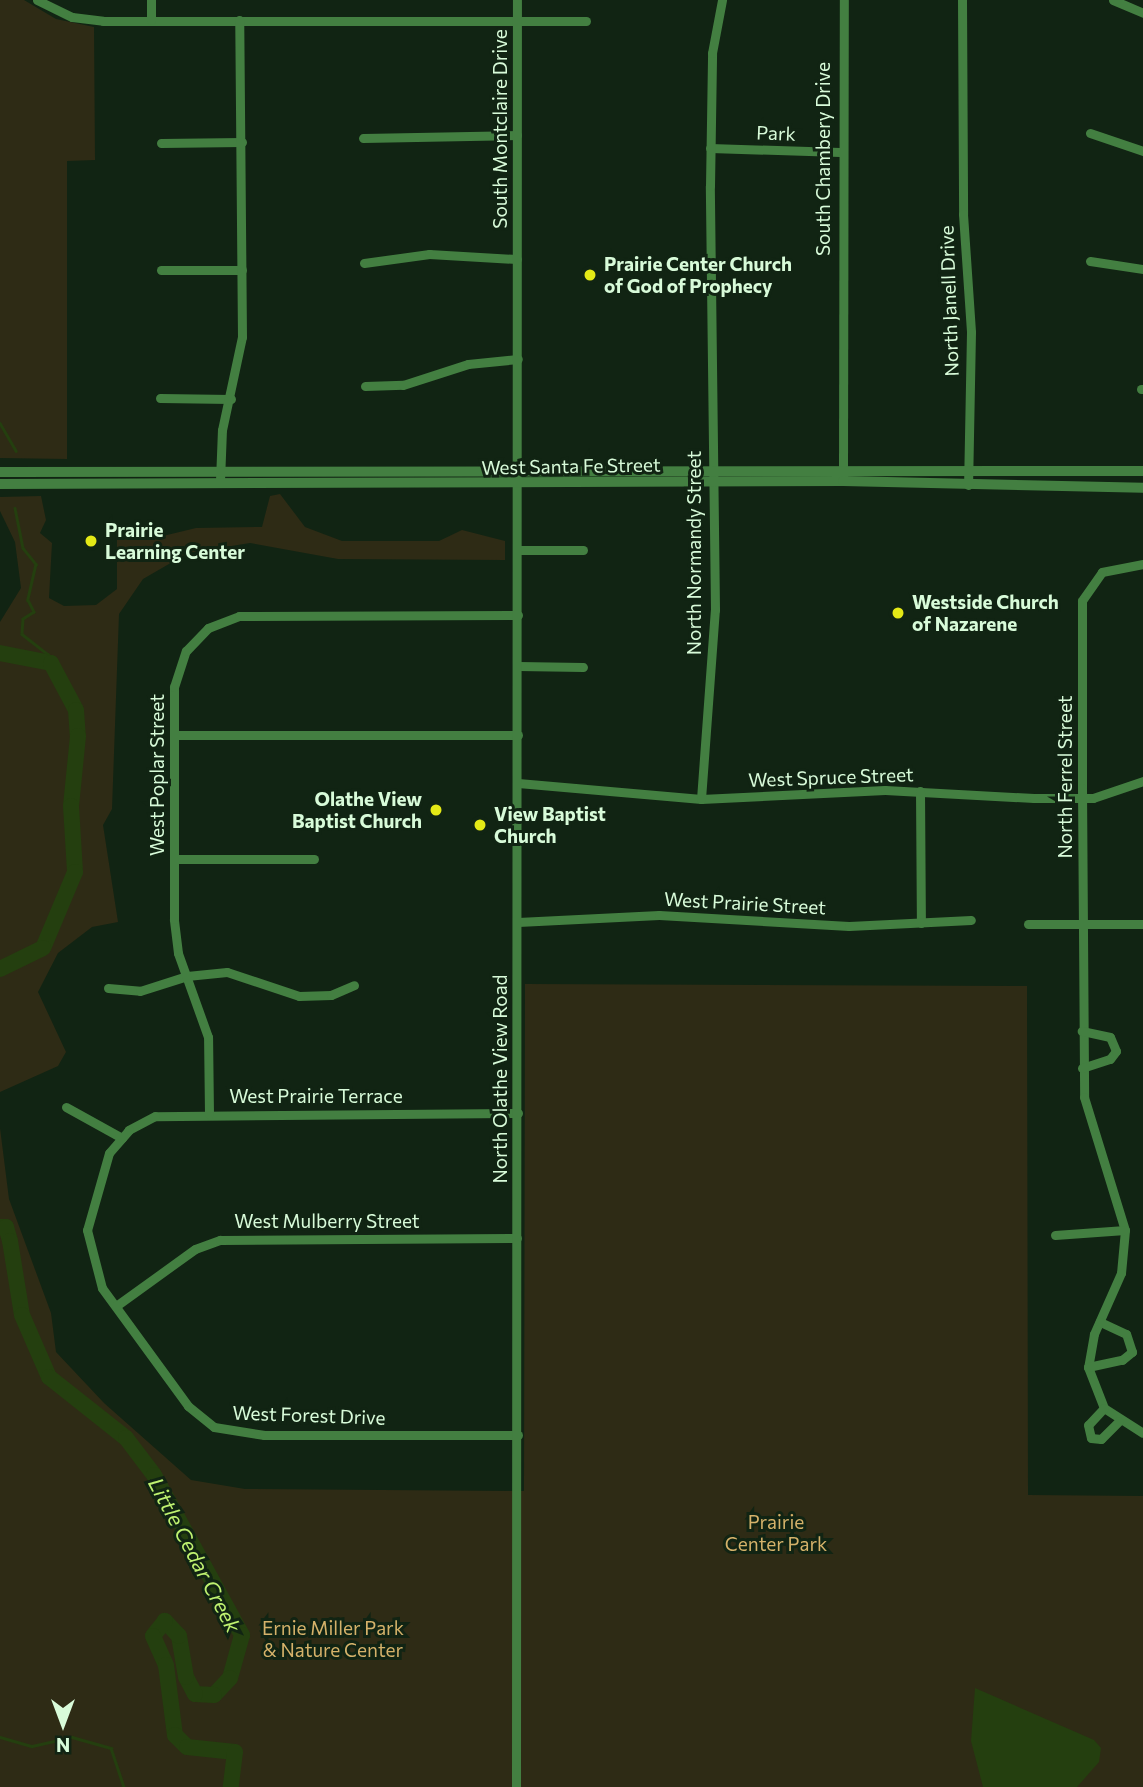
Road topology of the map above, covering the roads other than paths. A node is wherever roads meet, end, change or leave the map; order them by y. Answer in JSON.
{"nodes":[{"id":1,"x":37,"y":0,"type":"edge"},
{"id":2,"x":151,"y":0,"type":"edge"},
{"id":3,"x":517,"y":0,"type":"edge"},
{"id":4,"x":722,"y":0,"type":"edge"},
{"id":5,"x":844,"y":0,"type":"edge"},
{"id":6,"x":961,"y":0,"type":"edge"},
{"id":7,"x":1113,"y":0,"type":"edge"},
{"id":8,"x":1143,"y":13,"type":"edge"},
{"id":9,"x":151,"y":20,"type":"junction"},
{"id":10,"x":239,"y":20,"type":"junction"},
{"id":11,"x":517,"y":21,"type":"junction"},
{"id":12,"x":586,"y":21,"type":"dead end"},
{"id":13,"x":1090,"y":133,"type":"dead end"},
{"id":14,"x":517,"y":135,"type":"junction"},
{"id":15,"x":363,"y":138,"type":"dead end"},
{"id":16,"x":242,"y":142,"type":"junction"},
{"id":17,"x":161,"y":143,"type":"dead end"},
{"id":18,"x":710,"y":148,"type":"junction"},
{"id":19,"x":1143,"y":151,"type":"edge"},
{"id":20,"x":840,"y":152,"type":"junction"},
{"id":21,"x":517,"y":259,"type":"junction"},
{"id":22,"x":1090,"y":261,"type":"dead end"},
{"id":23,"x":364,"y":263,"type":"dead end"},
{"id":24,"x":1143,"y":269,"type":"edge"},
{"id":25,"x":161,"y":270,"type":"dead end"},
{"id":26,"x":242,"y":270,"type":"junction"},
{"id":27,"x":517,"y":359,"type":"junction"},
{"id":28,"x":365,"y":386,"type":"dead end"},
{"id":29,"x":160,"y":398,"type":"dead end"},
{"id":30,"x":231,"y":399,"type":"junction"},
{"id":31,"x":518,"y":469,"type":"junction"},
{"id":32,"x":1143,"y":471,"type":"edge"},
{"id":33,"x":0,"y":472,"type":"edge"},
{"id":34,"x":968,"y":472,"type":"junction"},
{"id":35,"x":220,"y":477,"type":"junction"},
{"id":36,"x":712,"y":477,"type":"junction"},
{"id":37,"x":843,"y":477,"type":"junction"},
{"id":38,"x":0,"y":484,"type":"edge"},
{"id":39,"x":518,"y":485,"type":"junction"},
{"id":40,"x":968,"y":485,"type":"junction"},
{"id":41,"x":1143,"y":488,"type":"edge"},
{"id":42,"x":517,"y":550,"type":"junction"},
{"id":43,"x":583,"y":550,"type":"dead end"},
{"id":44,"x":1143,"y":564,"type":"edge"},
{"id":45,"x":518,"y":615,"type":"junction"},
{"id":46,"x":518,"y":666,"type":"junction"},
{"id":47,"x":583,"y":667,"type":"dead end"},
{"id":48,"x":174,"y":735,"type":"junction"},
{"id":49,"x":517,"y":735,"type":"junction"},
{"id":50,"x":1143,"y":781,"type":"edge"},
{"id":51,"x":517,"y":783,"type":"junction"},
{"id":52,"x":920,"y":791,"type":"junction"},
{"id":53,"x":1082,"y":798,"type":"junction"},
{"id":54,"x":701,"y":799,"type":"junction"},
{"id":55,"x":174,"y":859,"type":"junction"},
{"id":56,"x":314,"y":859,"type":"dead end"},
{"id":57,"x":971,"y":920,"type":"dead end"},
{"id":58,"x":518,"y":922,"type":"junction"},
{"id":59,"x":920,"y":923,"type":"junction"},
{"id":60,"x":1028,"y":924,"type":"dead end"},
{"id":61,"x":1083,"y":924,"type":"junction"},
{"id":62,"x":1143,"y":924,"type":"edge"},
{"id":63,"x":187,"y":976,"type":"junction"},
{"id":64,"x":354,"y":985,"type":"dead end"},
{"id":65,"x":108,"y":988,"type":"dead end"},
{"id":66,"x":1083,"y":1031,"type":"junction"},
{"id":67,"x":1082,"y":1068,"type":"junction"},
{"id":68,"x":66,"y":1107,"type":"dead end"},
{"id":69,"x":518,"y":1113,"type":"junction"},
{"id":70,"x":209,"y":1114,"type":"junction"},
{"id":71,"x":122,"y":1138,"type":"junction"},
{"id":72,"x":1125,"y":1230,"type":"junction"},
{"id":73,"x":1055,"y":1235,"type":"dead end"},
{"id":74,"x":517,"y":1238,"type":"junction"},
{"id":75,"x":116,"y":1306,"type":"junction"},
{"id":76,"x":1100,"y":1322,"type":"junction"},
{"id":77,"x":1088,"y":1367,"type":"junction"},
{"id":78,"x":1104,"y":1408,"type":"junction"},
{"id":79,"x":1121,"y":1423,"type":"junction"},
{"id":80,"x":1143,"y":1433,"type":"edge"},
{"id":81,"x":518,"y":1435,"type":"junction"},
{"id":82,"x":516,"y":1787,"type":"edge"}],
"edges":[{"from":1,"to":9,"type":"street"},
{"from":2,"to":9,"type":"street"},
{"from":3,"to":11,"type":"street","name":"South Montclaire Drive"},
{"from":4,"to":18,"type":"street","name":"North Normandy Street"},
{"from":5,"to":20,"type":"street","name":"South Chambery Drive"},
{"from":6,"to":34,"type":"street","name":"North Janell Drive"},
{"from":7,"to":8,"type":"street"},
{"from":9,"to":10,"type":"street"},
{"from":10,"to":11,"type":"street"},
{"from":10,"to":16,"type":"street"},
{"from":11,"to":12,"type":"street"},
{"from":11,"to":14,"type":"street","name":"South Montclaire Drive"},
{"from":13,"to":19,"type":"street"},
{"from":14,"to":15,"type":"street"},
{"from":14,"to":21,"type":"street","name":"South Montclaire Drive"},
{"from":16,"to":17,"type":"street"},
{"from":16,"to":26,"type":"street"},
{"from":18,"to":20,"type":"street","name":"Park"},
{"from":18,"to":36,"type":"street","name":"North Normandy Street"},
{"from":20,"to":37,"type":"street","name":"South Chambery Drive"},
{"from":21,"to":23,"type":"street"},
{"from":21,"to":27,"type":"street","name":"South Montclaire Drive"},
{"from":22,"to":24,"type":"street"},
{"from":25,"to":26,"type":"street"},
{"from":26,"to":30,"type":"street"},
{"from":27,"to":28,"type":"street"},
{"from":27,"to":31,"type":"street","name":"North Olathe View Road"},
{"from":29,"to":30,"type":"street"},
{"from":30,"to":35,"type":"street"},
{"from":31,"to":35,"type":"street","name":"West Santa Fe Street"},
{"from":31,"to":36,"type":"street","name":"West Santa Fe Street"},
{"from":31,"to":39,"type":"street","name":"North Olathe View Road"},
{"from":32,"to":34,"type":"street","name":"West Santa Fe Street"},
{"from":33,"to":35,"type":"street","name":"West Santa Fe Street"},
{"from":34,"to":37,"type":"street","name":"West Santa Fe Street"},
{"from":34,"to":40,"type":"street","name":"North Janell Drive"},
{"from":35,"to":38,"type":"street","name":"West Santa Fe Street"},
{"from":35,"to":39,"type":"street","name":"West Santa Fe Street"},
{"from":36,"to":37,"type":"street","name":"West Santa Fe Street"},
{"from":36,"to":39,"type":"street","name":"West Santa Fe Street"},
{"from":36,"to":54,"type":"street","name":"North Normandy Street"},
{"from":37,"to":40,"type":"street","name":"West Santa Fe Street"},
{"from":39,"to":42,"type":"street","name":"North Olathe View Road"},
{"from":40,"to":41,"type":"street","name":"West Santa Fe Street"},
{"from":42,"to":43,"type":"street"},
{"from":42,"to":45,"type":"street","name":"North Olathe View Road"},
{"from":44,"to":53,"type":"street","name":"North Ferrel Street"},
{"from":45,"to":46,"type":"street","name":"North Olathe View Road"},
{"from":45,"to":48,"type":"street","name":"West Poplar Street"},
{"from":46,"to":47,"type":"street"},
{"from":46,"to":49,"type":"street","name":"North Olathe View Road"},
{"from":48,"to":49,"type":"street"},
{"from":48,"to":55,"type":"street","name":"West Poplar Street"},
{"from":49,"to":51,"type":"street","name":"North Olathe View Road"},
{"from":50,"to":53,"type":"street","name":"West Spruce Street"},
{"from":51,"to":54,"type":"street","name":"West Spruce Street"},
{"from":51,"to":58,"type":"street","name":"North Olathe View Road"},
{"from":52,"to":53,"type":"street","name":"West Spruce Street"},
{"from":52,"to":54,"type":"street","name":"West Spruce Street"},
{"from":52,"to":59,"type":"street"},
{"from":53,"to":61,"type":"street","name":"North Ferrel Street"},
{"from":55,"to":56,"type":"street"},
{"from":55,"to":63,"type":"street","name":"West Poplar Street"},
{"from":57,"to":59,"type":"street","name":"West Prairie Street"},
{"from":58,"to":59,"type":"street","name":"West Prairie Street"},
{"from":58,"to":69,"type":"street","name":"North Olathe View Road"},
{"from":60,"to":61,"type":"street"},
{"from":61,"to":62,"type":"street"},
{"from":61,"to":66,"type":"street","name":"North Ferrel Street"},
{"from":63,"to":64,"type":"street"},
{"from":63,"to":65,"type":"street"},
{"from":63,"to":70,"type":"street","name":"West Poplar Street"},
{"from":66,"to":67,"type":"street","name":"North Ferrel Street"},
{"from":66,"to":67,"type":"street"},
{"from":67,"to":72,"type":"street","name":"North Ferrel Street"},
{"from":68,"to":71,"type":"street"},
{"from":69,"to":70,"type":"street","name":"West Prairie Terrace"},
{"from":69,"to":74,"type":"street","name":"North Olathe View Road"},
{"from":70,"to":71,"type":"street","name":"West Prairie Terrace"},
{"from":71,"to":75,"type":"street","name":"West Prairie Terrace"},
{"from":72,"to":73,"type":"street"},
{"from":72,"to":76,"type":"street","name":"North Ferrel Street"},
{"from":74,"to":75,"type":"street","name":"West Mulberry Street"},
{"from":74,"to":81,"type":"street","name":"North Olathe View Road"},
{"from":75,"to":81,"type":"street","name":"West Forest Drive"},
{"from":76,"to":77,"type":"street","name":"North Ferrel Street"},
{"from":76,"to":77,"type":"street"},
{"from":77,"to":78,"type":"street"},
{"from":78,"to":79,"type":"street"},
{"from":78,"to":79,"type":"street"},
{"from":79,"to":80,"type":"street"},
{"from":81,"to":82,"type":"street","name":"North Olathe View Road"}]}
